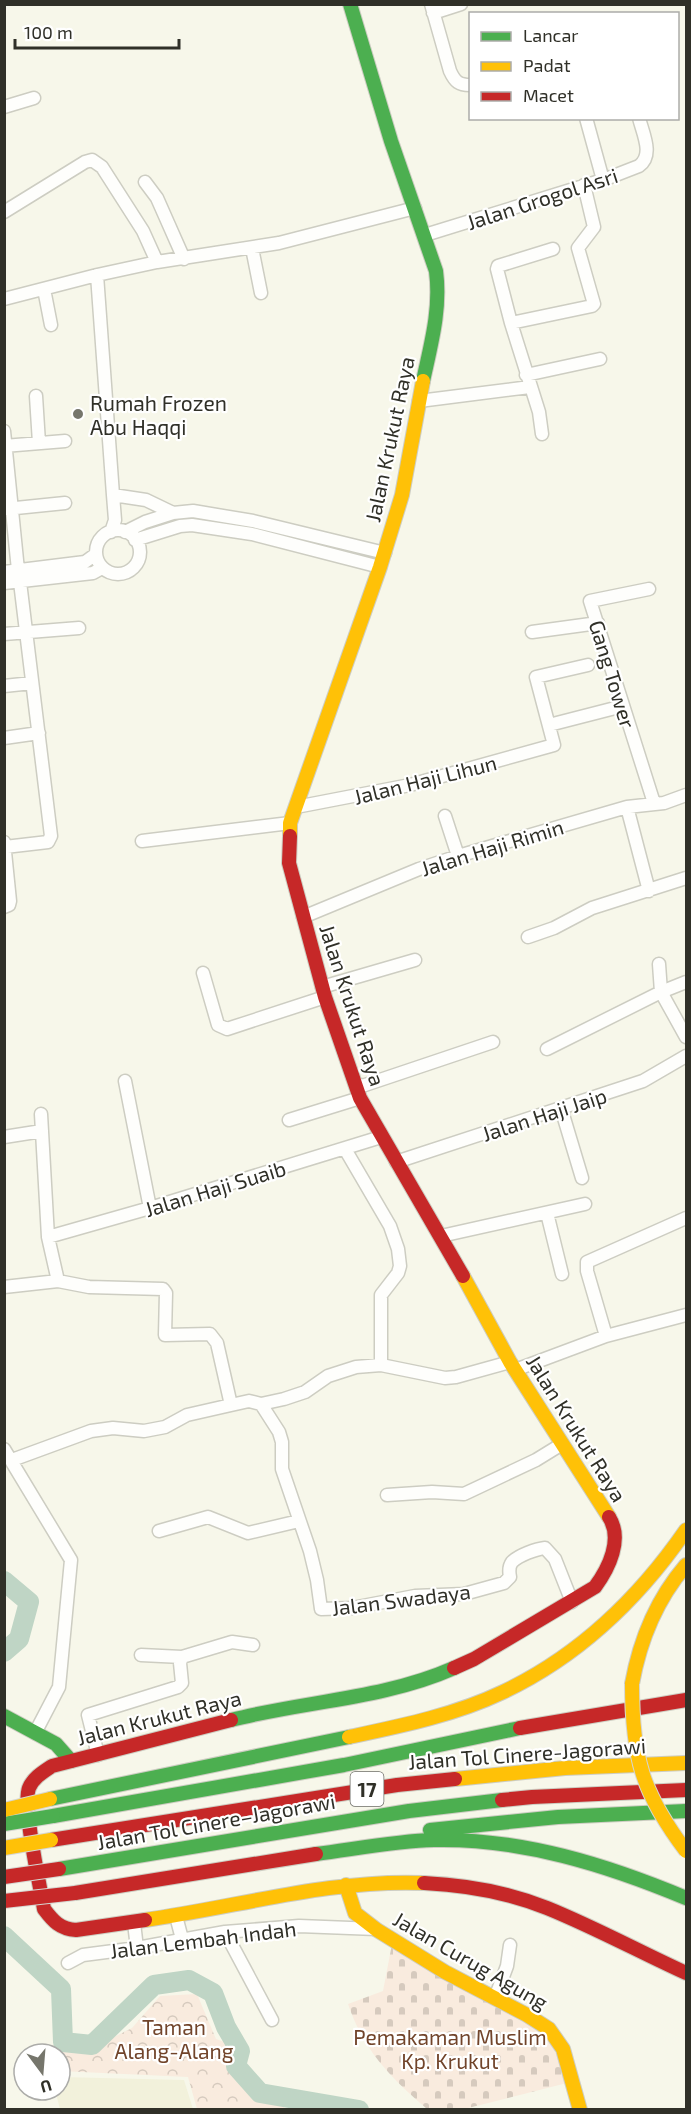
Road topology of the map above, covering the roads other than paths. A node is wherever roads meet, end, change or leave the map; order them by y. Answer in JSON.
{"nodes":[{"id":1,"x":350,"y":4,"type":"edge"},
{"id":2,"x":461,"y":4,"type":"edge"},
{"id":3,"x":432,"y":9,"type":"edge"},
{"id":4,"x":469,"y":85,"type":"edge"},
{"id":5,"x":34,"y":98,"type":"dead end"},
{"id":6,"x":4,"y":107,"type":"edge"},
{"id":7,"x":587,"y":120,"type":"edge"},
{"id":8,"x":640,"y":120,"type":"edge"},
{"id":9,"x":603,"y":180,"type":"junction"},
{"id":10,"x":145,"y":182,"type":"dead end"},
{"id":11,"x":584,"y":186,"type":"junction"},
{"id":12,"x":415,"y":208,"type":"junction"},
{"id":13,"x":4,"y":212,"type":"edge"},
{"id":14,"x":425,"y":235,"type":"junction"},
{"id":15,"x":252,"y":248,"type":"junction"},
{"id":16,"x":553,"y":249,"type":"dead end"},
{"id":17,"x":184,"y":259,"type":"junction"},
{"id":18,"x":157,"y":262,"type":"junction"},
{"id":19,"x":97,"y":275,"type":"junction"},
{"id":20,"x":44,"y":289,"type":"junction"},
{"id":21,"x":261,"y":293,"type":"dead end"},
{"id":22,"x":4,"y":299,"type":"edge"},
{"id":23,"x":511,"y":323,"type":"junction"},
{"id":24,"x":51,"y":325,"type":"dead end"},
{"id":25,"x":600,"y":359,"type":"dead end"},
{"id":26,"x":528,"y":381,"type":"junction"},
{"id":27,"x":36,"y":396,"type":"dead end"},
{"id":28,"x":419,"y":401,"type":"junction"},
{"id":29,"x":4,"y":431,"type":"edge"},
{"id":30,"x":542,"y":434,"type":"dead end"},
{"id":31,"x":65,"y":441,"type":"dead end"},
{"id":32,"x":39,"y":443,"type":"junction"},
{"id":33,"x":5,"y":446,"type":"edge"},
{"id":34,"x":113,"y":495,"type":"junction"},
{"id":35,"x":65,"y":503,"type":"dead end"},
{"id":36,"x":8,"y":509,"type":"edge"},
{"id":37,"x":176,"y":512,"type":"junction"},
{"id":38,"x":180,"y":526,"type":"junction"},
{"id":39,"x":121,"y":531,"type":"junction"},
{"id":40,"x":385,"y":553,"type":"junction"},
{"id":41,"x":96,"y":554,"type":"junction"},
{"id":42,"x":380,"y":567,"type":"junction"},
{"id":43,"x":102,"y":568,"type":"junction"},
{"id":44,"x":4,"y":572,"type":"edge"},
{"id":45,"x":19,"y":576,"type":"junction"},
{"id":46,"x":4,"y":583,"type":"edge"},
{"id":47,"x":649,"y":589,"type":"dead end"},
{"id":48,"x":598,"y":623,"type":"junction"},
{"id":49,"x":79,"y":628,"type":"dead end"},
{"id":50,"x":26,"y":632,"type":"junction"},
{"id":51,"x":532,"y":632,"type":"dead end"},
{"id":52,"x":4,"y":634,"type":"edge"},
{"id":53,"x":588,"y":665,"type":"dead end"},
{"id":54,"x":32,"y":683,"type":"junction"},
{"id":55,"x":4,"y":686,"type":"edge"},
{"id":56,"x":623,"y":706,"type":"junction"},
{"id":57,"x":549,"y":725,"type":"junction"},
{"id":58,"x":39,"y":733,"type":"junction"},
{"id":59,"x":4,"y":738,"type":"edge"},
{"id":60,"x":687,"y":795,"type":"edge"},
{"id":61,"x":654,"y":803,"type":"junction"},
{"id":62,"x":296,"y":807,"type":"junction"},
{"id":63,"x":627,"y":807,"type":"junction"},
{"id":64,"x":445,"y":816,"type":"dead end"},
{"id":65,"x":290,"y":823,"type":"junction"},
{"id":66,"x":142,"y":841,"type":"dead end"},
{"id":67,"x":4,"y":842,"type":"edge"},
{"id":68,"x":5,"y":847,"type":"edge"},
{"id":69,"x":458,"y":856,"type":"junction"},
{"id":70,"x":687,"y":878,"type":"edge"},
{"id":71,"x":649,"y":891,"type":"junction"},
{"id":72,"x":4,"y":907,"type":"edge"},
{"id":73,"x":303,"y":917,"type":"junction"},
{"id":74,"x":528,"y":937,"type":"dead end"},
{"id":75,"x":415,"y":960,"type":"dead end"},
{"id":76,"x":659,"y":964,"type":"dead end"},
{"id":77,"x":203,"y":974,"type":"dead end"},
{"id":78,"x":687,"y":982,"type":"edge"},
{"id":79,"x":323,"y":992,"type":"junction"},
{"id":80,"x":661,"y":992,"type":"junction"},
{"id":81,"x":687,"y":1037,"type":"edge"},
{"id":82,"x":493,"y":1042,"type":"dead end"},
{"id":83,"x":547,"y":1049,"type":"dead end"},
{"id":84,"x":687,"y":1056,"type":"edge"},
{"id":85,"x":125,"y":1081,"type":"dead end"},
{"id":86,"x":355,"y":1095,"type":"junction"},
{"id":87,"x":561,"y":1108,"type":"junction"},
{"id":88,"x":41,"y":1114,"type":"dead end"},
{"id":89,"x":289,"y":1120,"type":"dead end"},
{"id":90,"x":42,"y":1131,"type":"junction"},
{"id":91,"x":4,"y":1137,"type":"edge"},
{"id":92,"x":381,"y":1137,"type":"junction"},
{"id":93,"x":349,"y":1147,"type":"junction"},
{"id":94,"x":396,"y":1162,"type":"junction"},
{"id":95,"x":582,"y":1178,"type":"dead end"},
{"id":96,"x":585,"y":1204,"type":"dead end"},
{"id":97,"x":150,"y":1208,"type":"junction"},
{"id":98,"x":547,"y":1213,"type":"junction"},
{"id":99,"x":687,"y":1218,"type":"edge"},
{"id":100,"x":441,"y":1236,"type":"junction"},
{"id":101,"x":48,"y":1237,"type":"junction"},
{"id":102,"x":562,"y":1274,"type":"dead end"},
{"id":103,"x":58,"y":1281,"type":"junction"},
{"id":104,"x":4,"y":1287,"type":"edge"},
{"id":105,"x":687,"y":1315,"type":"edge"},
{"id":106,"x":606,"y":1336,"type":"junction"},
{"id":107,"x":381,"y":1365,"type":"junction"},
{"id":108,"x":510,"y":1366,"type":"junction"},
{"id":109,"x":261,"y":1404,"type":"junction"},
{"id":110,"x":231,"y":1405,"type":"junction"},
{"id":111,"x":559,"y":1446,"type":"junction"},
{"id":112,"x":4,"y":1449,"type":"edge"},
{"id":113,"x":12,"y":1460,"type":"junction"},
{"id":114,"x":387,"y":1495,"type":"dead end"},
{"id":115,"x":299,"y":1521,"type":"junction"},
{"id":116,"x":687,"y":1530,"type":"edge"},
{"id":117,"x":159,"y":1531,"type":"dead end"},
{"id":118,"x":687,"y":1565,"type":"edge"},
{"id":119,"x":572,"y":1602,"type":"junction"},
{"id":120,"x":253,"y":1645,"type":"dead end"},
{"id":121,"x":141,"y":1655,"type":"dead end"},
{"id":122,"x":182,"y":1657,"type":"junction"},
{"id":123,"x":687,"y":1700,"type":"edge"},
{"id":124,"x":4,"y":1716,"type":"edge"},
{"id":125,"x":35,"y":1733,"type":"junction"},
{"id":126,"x":98,"y":1755,"type":"junction"},
{"id":127,"x":71,"y":1761,"type":"junction"},
{"id":128,"x":687,"y":1763,"type":"edge"},
{"id":129,"x":687,"y":1790,"type":"edge"},
{"id":130,"x":4,"y":1810,"type":"edge"},
{"id":131,"x":687,"y":1811,"type":"edge"},
{"id":132,"x":4,"y":1824,"type":"edge"},
{"id":133,"x":4,"y":1848,"type":"edge"},
{"id":134,"x":687,"y":1851,"type":"edge"},
{"id":135,"x":286,"y":1858,"type":"junction"},
{"id":136,"x":4,"y":1877,"type":"edge"},
{"id":137,"x":346,"y":1885,"type":"junction"},
{"id":138,"x":687,"y":1898,"type":"edge"},
{"id":139,"x":4,"y":1900,"type":"edge"},
{"id":140,"x":176,"y":1916,"type":"junction"},
{"id":141,"x":134,"y":1923,"type":"junction"},
{"id":142,"x":377,"y":1930,"type":"junction"},
{"id":143,"x":225,"y":1932,"type":"junction"},
{"id":144,"x":182,"y":1939,"type":"junction"},
{"id":145,"x":510,"y":1945,"type":"dead end"},
{"id":146,"x":137,"y":1948,"type":"junction"},
{"id":147,"x":68,"y":1963,"type":"dead end"},
{"id":148,"x":687,"y":1972,"type":"edge"},
{"id":149,"x":495,"y":1998,"type":"junction"},
{"id":150,"x":272,"y":2020,"type":"dead end"},
{"id":151,"x":580,"y":2109,"type":"edge"}],
"edges":[{"from":1,"to":12,"type":"main road","name":"Jalan Krukut Raya"},
{"from":2,"to":3,"type":"street"},
{"from":3,"to":4,"type":"street"},
{"from":5,"to":6,"type":"street"},
{"from":7,"to":9,"type":"street"},
{"from":8,"to":9,"type":"street","name":"Jalan Grogol Asri"},
{"from":9,"to":11,"type":"street","name":"Jalan Grogol Asri"},
{"from":10,"to":17,"type":"street"},
{"from":11,"to":14,"type":"street","name":"Jalan Grogol Asri"},
{"from":11,"to":23,"type":"street"},
{"from":12,"to":14,"type":"main road","name":"Jalan Krukut Raya"},
{"from":12,"to":15,"type":"street"},
{"from":13,"to":18,"type":"street"},
{"from":14,"to":28,"type":"main road","name":"Jalan Krukut Raya"},
{"from":15,"to":17,"type":"street"},
{"from":15,"to":21,"type":"street"},
{"from":16,"to":23,"type":"street"},
{"from":17,"to":18,"type":"street"},
{"from":18,"to":19,"type":"street"},
{"from":19,"to":20,"type":"street"},
{"from":19,"to":34,"type":"street"},
{"from":20,"to":22,"type":"street"},
{"from":20,"to":24,"type":"street"},
{"from":23,"to":26,"type":"street"},
{"from":25,"to":26,"type":"street"},
{"from":26,"to":28,"type":"street"},
{"from":26,"to":30,"type":"street"},
{"from":27,"to":32,"type":"street"},
{"from":28,"to":40,"type":"main road","name":"Jalan Krukut Raya"},
{"from":29,"to":33,"type":"street"},
{"from":31,"to":32,"type":"street"},
{"from":32,"to":33,"type":"street"},
{"from":33,"to":36,"type":"street"},
{"from":34,"to":37,"type":"street"},
{"from":34,"to":39,"type":"street"},
{"from":35,"to":36,"type":"street"},
{"from":36,"to":45,"type":"street"},
{"from":37,"to":38,"type":"street"},
{"from":37,"to":39,"type":"street"},
{"from":37,"to":40,"type":"street"},
{"from":38,"to":39,"type":"street"},
{"from":38,"to":42,"type":"street"},
{"from":39,"to":41,"type":"street"},
{"from":39,"to":43,"type":"street"},
{"from":40,"to":42,"type":"main road","name":"Jalan Krukut Raya"},
{"from":41,"to":43,"type":"street"},
{"from":41,"to":45,"type":"street"},
{"from":42,"to":62,"type":"main road","name":"Jalan Krukut Raya"},
{"from":43,"to":45,"type":"street"},
{"from":44,"to":45,"type":"street"},
{"from":45,"to":46,"type":"street"},
{"from":45,"to":50,"type":"street"},
{"from":47,"to":48,"type":"street","name":"Gang Tower"},
{"from":48,"to":51,"type":"street"},
{"from":48,"to":56,"type":"street","name":"Gang Tower"},
{"from":49,"to":50,"type":"street"},
{"from":50,"to":52,"type":"street"},
{"from":50,"to":54,"type":"street"},
{"from":53,"to":57,"type":"street"},
{"from":54,"to":55,"type":"street"},
{"from":54,"to":58,"type":"street"},
{"from":56,"to":57,"type":"street"},
{"from":56,"to":61,"type":"street","name":"Gang Tower"},
{"from":57,"to":62,"type":"street","name":"Jalan Haji Lihun"},
{"from":58,"to":59,"type":"street"},
{"from":58,"to":68,"type":"street"},
{"from":60,"to":61,"type":"street","name":"Jalan Haji Rimin"},
{"from":61,"to":63,"type":"street","name":"Jalan Haji Rimin"},
{"from":62,"to":65,"type":"main road","name":"Jalan Krukut Raya"},
{"from":63,"to":69,"type":"street","name":"Jalan Haji Rimin"},
{"from":63,"to":71,"type":"street"},
{"from":64,"to":69,"type":"street"},
{"from":65,"to":66,"type":"street"},
{"from":65,"to":73,"type":"main road","name":"Jalan Krukut Raya"},
{"from":67,"to":68,"type":"street"},
{"from":68,"to":72,"type":"street"},
{"from":69,"to":73,"type":"street","name":"Jalan Haji Rimin"},
{"from":70,"to":71,"type":"street"},
{"from":71,"to":74,"type":"street"},
{"from":73,"to":79,"type":"main road","name":"Jalan Krukut Raya"},
{"from":75,"to":79,"type":"street"},
{"from":76,"to":80,"type":"street"},
{"from":77,"to":79,"type":"street"},
{"from":78,"to":80,"type":"street"},
{"from":79,"to":86,"type":"main road","name":"Jalan Krukut Raya"},
{"from":80,"to":81,"type":"street"},
{"from":80,"to":83,"type":"street"},
{"from":82,"to":86,"type":"street"},
{"from":84,"to":87,"type":"street","name":"Jalan Haji Jaip"},
{"from":85,"to":97,"type":"street"},
{"from":86,"to":89,"type":"street"},
{"from":86,"to":92,"type":"main road","name":"Jalan Krukut Raya"},
{"from":87,"to":94,"type":"street","name":"Jalan Haji Jaip"},
{"from":87,"to":95,"type":"street"},
{"from":88,"to":90,"type":"street"},
{"from":90,"to":91,"type":"street"},
{"from":90,"to":101,"type":"street"},
{"from":92,"to":93,"type":"street","name":"Jalan Haji Suaib"},
{"from":92,"to":94,"type":"main road","name":"Jalan Krukut Raya"},
{"from":93,"to":97,"type":"street","name":"Jalan Haji Suaib"},
{"from":93,"to":107,"type":"street"},
{"from":94,"to":100,"type":"main road","name":"Jalan Krukut Raya"},
{"from":96,"to":98,"type":"street"},
{"from":97,"to":101,"type":"street","name":"Jalan Haji Suaib"},
{"from":98,"to":100,"type":"street"},
{"from":98,"to":102,"type":"street"},
{"from":99,"to":106,"type":"street"},
{"from":100,"to":108,"type":"main road","name":"Jalan Krukut Raya"},
{"from":101,"to":103,"type":"street"},
{"from":103,"to":104,"type":"street"},
{"from":103,"to":110,"type":"street"},
{"from":105,"to":106,"type":"street"},
{"from":106,"to":108,"type":"street"},
{"from":107,"to":108,"type":"street"},
{"from":107,"to":109,"type":"street"},
{"from":108,"to":111,"type":"main road","name":"Jalan Krukut Raya"},
{"from":109,"to":110,"type":"street"},
{"from":109,"to":115,"type":"street","name":"Jalan Swadaya"},
{"from":110,"to":113,"type":"street"},
{"from":111,"to":114,"type":"street"},
{"from":111,"to":119,"type":"main road","name":"Jalan Krukut Raya"},
{"from":112,"to":113,"type":"street"},
{"from":113,"to":125,"type":"street"},
{"from":115,"to":117,"type":"street"},
{"from":115,"to":119,"type":"street","name":"Jalan Swadaya"},
{"from":116,"to":130,"type":"main road","bridge":true},
{"from":118,"to":134,"type":"main road","bridge":true},
{"from":119,"to":126,"type":"main road","name":"Jalan Krukut Raya"},
{"from":120,"to":122,"type":"street"},
{"from":121,"to":122,"type":"street"},
{"from":122,"to":126,"type":"street"},
{"from":123,"to":132,"type":"main road","bridge":true},
{"from":124,"to":125,"type":"main road"},
{"from":125,"to":127,"type":"main road"},
{"from":126,"to":127,"type":"main road","name":"Jalan Krukut Raya"},
{"from":127,"to":141,"type":"main road","name":"Jalan Krukut Raya"},
{"from":128,"to":133,"type":"main road","name":"Jalan Tol Cinere-Jagorawi","number":"17","bridge":true},
{"from":129,"to":136,"type":"main road","name":"Jalan Tol Cinere–Jagorawi","number":"17","bridge":true},
{"from":131,"to":135,"type":"main road"},
{"from":135,"to":138,"type":"main road"},
{"from":135,"to":139,"type":"main road","bridge":true},
{"from":137,"to":140,"type":"main road","name":"Jalan Krukut Raya"},
{"from":137,"to":142,"type":"main road","name":"Jalan Curug Agung"},
{"from":137,"to":148,"type":"main road","name":"Jalan Krukut Raya"},
{"from":140,"to":141,"type":"main road","name":"Jalan Krukut Raya"},
{"from":140,"to":144,"type":"street"},
{"from":141,"to":146,"type":"street"},
{"from":142,"to":143,"type":"street","name":"Jalan Lembah Indah"},
{"from":142,"to":149,"type":"main road","name":"Jalan Curug Agung"},
{"from":143,"to":144,"type":"street","name":"Jalan Lembah Indah"},
{"from":143,"to":150,"type":"street"},
{"from":144,"to":146,"type":"street","name":"Jalan Lembah Indah"},
{"from":145,"to":149,"type":"street"},
{"from":146,"to":147,"type":"street","name":"Jalan Lembah Indah"},
{"from":149,"to":151,"type":"main road","name":"Jalan Curug Agung"}]}
